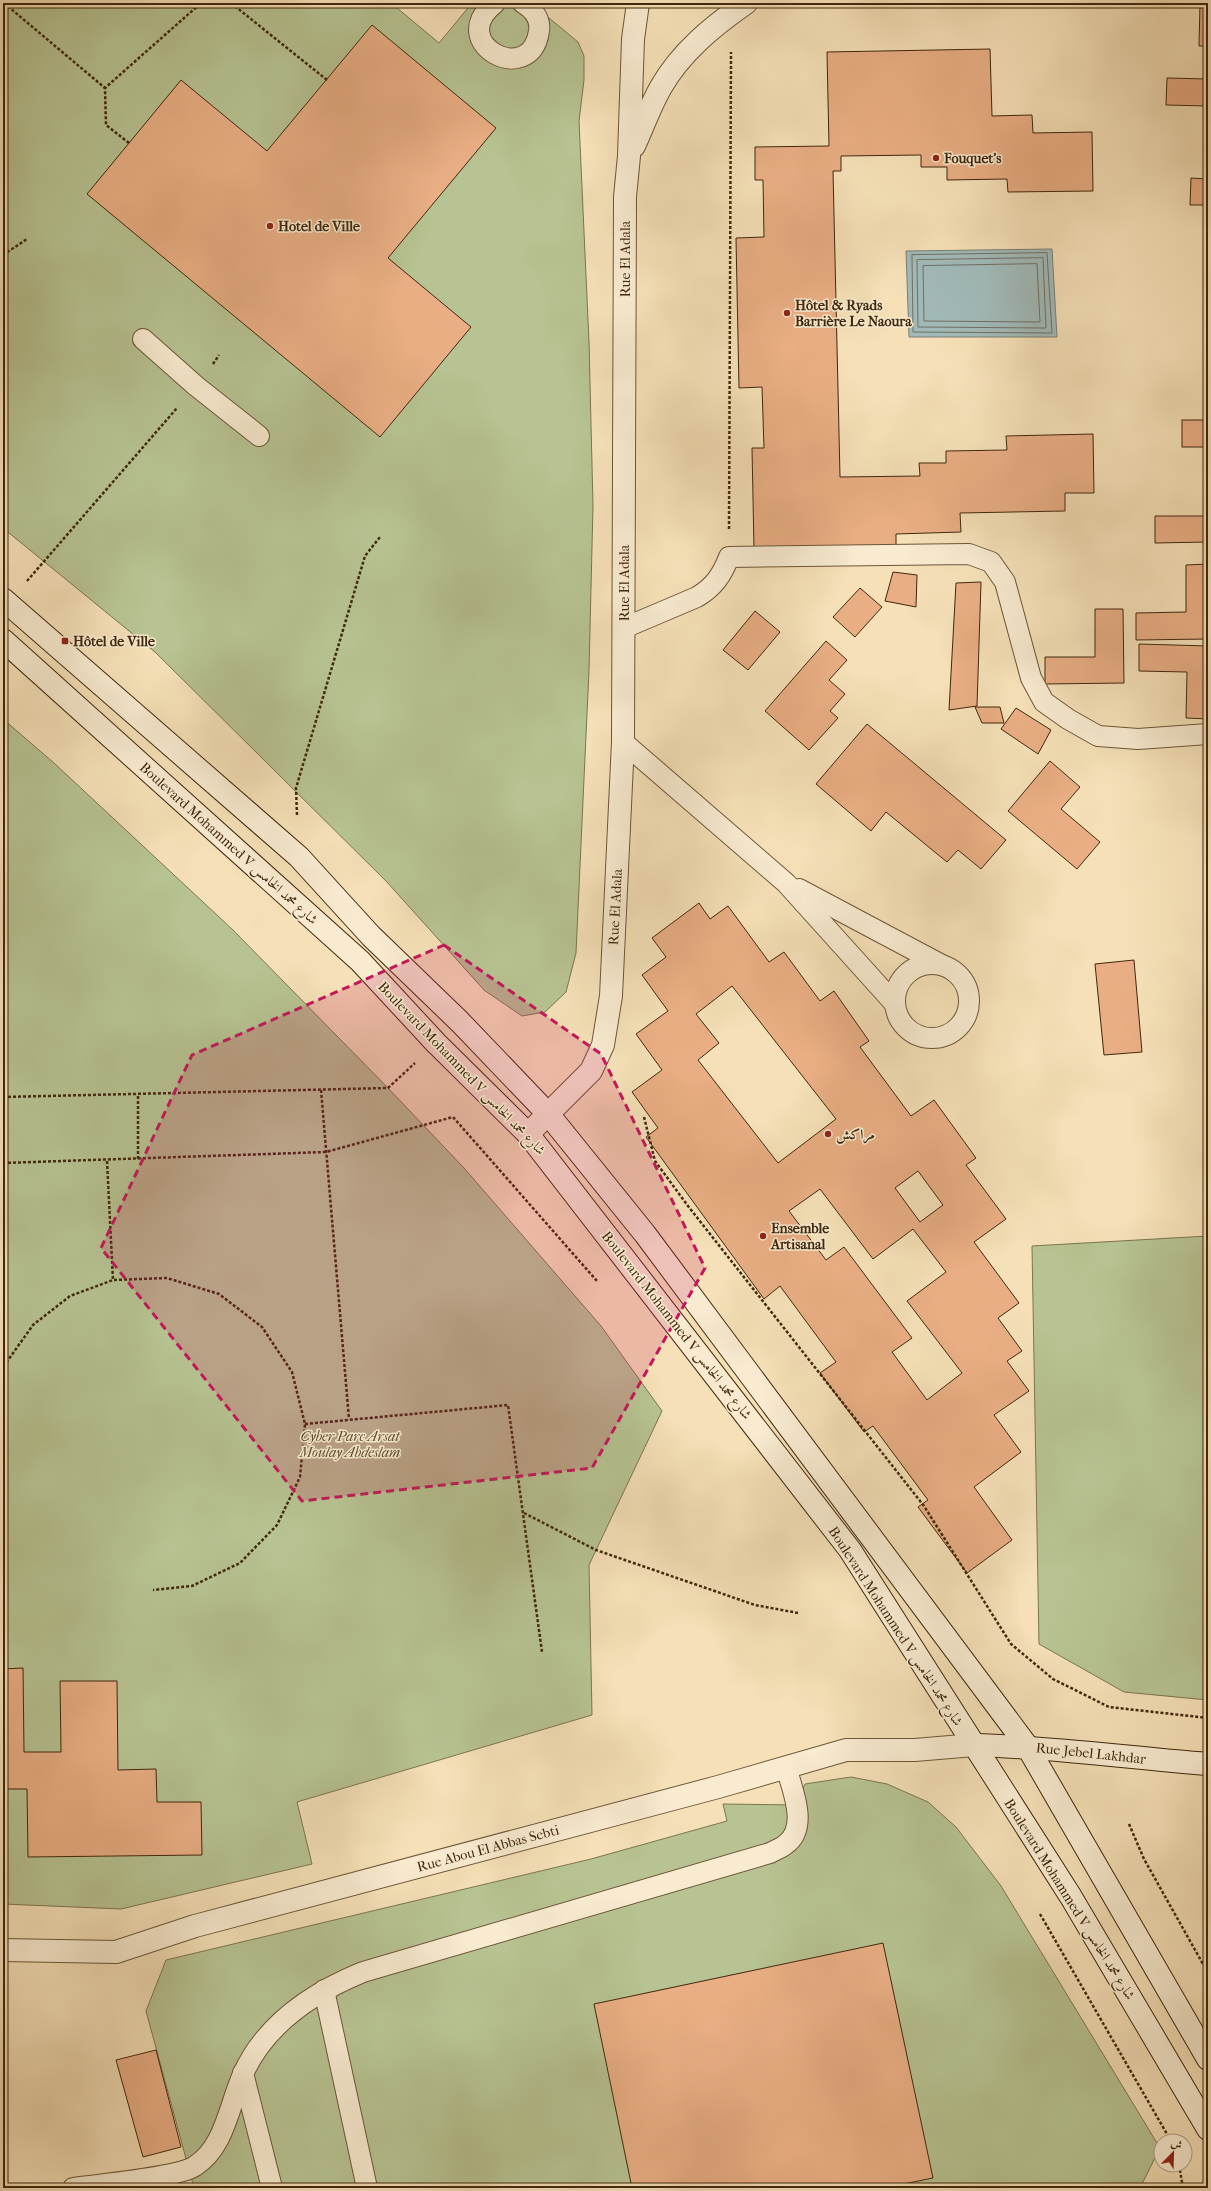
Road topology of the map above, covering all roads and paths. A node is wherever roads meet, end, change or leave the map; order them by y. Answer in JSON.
{"nodes":[{"id":1,"x":4,"y":3,"type":"edge"},
{"id":2,"x":201,"y":3,"type":"edge"},
{"id":3,"x":231,"y":3,"type":"edge"},
{"id":4,"x":523,"y":3,"type":"edge"},
{"id":5,"x":638,"y":3,"type":"edge"},
{"id":6,"x":488,"y":5,"type":"edge"},
{"id":7,"x":738,"y":8,"type":"edge"},
{"id":8,"x":327,"y":80,"type":"dead end"},
{"id":9,"x":106,"y":88,"type":"junction"},
{"id":10,"x":128,"y":143,"type":"dead end"},
{"id":11,"x":629,"y":156,"type":"junction"},
{"id":12,"x":27,"y":239,"type":"dead end"},
{"id":13,"x":3,"y":255,"type":"edge"},
{"id":14,"x":143,"y":339,"type":"dead end"},
{"id":15,"x":219,"y":356,"type":"dead end"},
{"id":16,"x":196,"y":386,"type":"junction"},
{"id":17,"x":259,"y":436,"type":"dead end"},
{"id":18,"x":380,"y":537,"type":"dead end"},
{"id":19,"x":728,"y":557,"type":"junction"},
{"id":20,"x":6,"y":601,"type":"edge"},
{"id":21,"x":624,"y":628,"type":"junction"},
{"id":22,"x":3,"y":640,"type":"edge"},
{"id":23,"x":1208,"y":734,"type":"edge"},
{"id":24,"x":624,"y":742,"type":"junction"},
{"id":25,"x":299,"y":856,"type":"junction"},
{"id":26,"x":786,"y":883,"type":"junction"},
{"id":27,"x":943,"y":966,"type":"junction"},
{"id":28,"x":895,"y":1004,"type":"junction"},
{"id":29,"x":436,"y":1043,"type":"junction"},
{"id":30,"x":321,"y":1090,"type":"junction"},
{"id":31,"x":138,"y":1094,"type":"junction"},
{"id":32,"x":3,"y":1097,"type":"edge"},
{"id":33,"x":549,"y":1115,"type":"junction"},
{"id":34,"x":644,"y":1117,"type":"dead end"},
{"id":35,"x":528,"y":1134,"type":"junction"},
{"id":36,"x":326,"y":1152,"type":"junction"},
{"id":37,"x":138,"y":1159,"type":"junction"},
{"id":38,"x":107,"y":1161,"type":"junction"},
{"id":39,"x":3,"y":1163,"type":"edge"},
{"id":40,"x":112,"y":1280,"type":"junction"},
{"id":41,"x":597,"y":1281,"type":"dead end"},
{"id":42,"x":3,"y":1372,"type":"edge"},
{"id":43,"x":349,"y":1419,"type":"junction"},
{"id":44,"x":305,"y":1424,"type":"junction"},
{"id":45,"x":524,"y":1513,"type":"junction"},
{"id":46,"x":153,"y":1590,"type":"dead end"},
{"id":47,"x":798,"y":1613,"type":"dead end"},
{"id":48,"x":542,"y":1652,"type":"dead end"},
{"id":49,"x":1208,"y":1718,"type":"edge"},
{"id":50,"x":974,"y":1745,"type":"junction"},
{"id":51,"x":1027,"y":1746,"type":"junction"},
{"id":52,"x":1208,"y":1764,"type":"edge"},
{"id":53,"x":786,"y":1767,"type":"junction"},
{"id":54,"x":1130,"y":1824,"type":"dead end"},
{"id":55,"x":1040,"y":1914,"type":"dead end"},
{"id":56,"x":3,"y":1950,"type":"edge"},
{"id":57,"x":1208,"y":1972,"type":"edge"},
{"id":58,"x":324,"y":1990,"type":"junction"},
{"id":59,"x":1208,"y":2059,"type":"edge"},
{"id":60,"x":244,"y":2073,"type":"junction"},
{"id":61,"x":1208,"y":2129,"type":"edge"},
{"id":62,"x":1167,"y":2133,"type":"edge"},
{"id":63,"x":1181,"y":2173,"type":"edge"},
{"id":64,"x":117,"y":2185,"type":"edge"},
{"id":65,"x":73,"y":2188,"type":"edge"},
{"id":66,"x":272,"y":2188,"type":"edge"},
{"id":67,"x":367,"y":2188,"type":"edge"},
{"id":68,"x":1184,"y":2188,"type":"edge"}],
"edges":[{"from":1,"to":9,"type":"path"},
{"from":2,"to":9,"type":"path"},
{"from":3,"to":8,"type":"path"},
{"from":4,"to":6,"type":"lane"},
{"from":5,"to":11,"type":"main road","name":"Rue El Adala"},
{"from":7,"to":11,"type":"main road"},
{"from":7,"to":19,"type":"path"},
{"from":9,"to":10,"type":"path"},
{"from":11,"to":21,"type":"main road","name":"Rue El Adala"},
{"from":12,"to":13,"type":"path"},
{"from":14,"to":16,"type":"lane"},
{"from":15,"to":16,"type":"path"},
{"from":16,"to":17,"type":"lane"},
{"from":16,"to":20,"type":"path"},
{"from":18,"to":25,"type":"path"},
{"from":19,"to":21,"type":"lane"},
{"from":19,"to":23,"type":"lane"},
{"from":20,"to":25,"type":"main road","name":"Boulevard Mohammed V شارع محمد الخامس"},
{"from":21,"to":24,"type":"main road","name":"Rue El Adala"},
{"from":22,"to":29,"type":"main road","name":"Boulevard Mohammed V شارع محمد الخامس"},
{"from":24,"to":26,"type":"lane"},
{"from":24,"to":33,"type":"main road","name":"Rue El Adala"},
{"from":25,"to":33,"type":"main road","name":"Boulevard Mohammed V شارع محمد الخامس"},
{"from":26,"to":27,"type":"lane"},
{"from":26,"to":28,"type":"lane"},
{"from":27,"to":28,"type":"lane"},
{"from":27,"to":28,"type":"lane"},
{"from":29,"to":30,"type":"path"},
{"from":29,"to":35,"type":"main road","name":"Boulevard Mohammed V شارع محمد الخامس"},
{"from":30,"to":31,"type":"path"},
{"from":30,"to":36,"type":"path"},
{"from":31,"to":32,"type":"path"},
{"from":31,"to":37,"type":"path"},
{"from":33,"to":35,"type":"main road","name":"Rue El Adala"},
{"from":33,"to":51,"type":"main road","name":"Boulevard Mohammed V شارع محمد الخامس"},
{"from":34,"to":49,"type":"path"},
{"from":35,"to":50,"type":"main road","name":"Boulevard Mohammed V شارع محمد الخامس"},
{"from":36,"to":37,"type":"path"},
{"from":36,"to":41,"type":"path"},
{"from":36,"to":43,"type":"path"},
{"from":37,"to":38,"type":"path"},
{"from":38,"to":39,"type":"path"},
{"from":38,"to":40,"type":"path"},
{"from":40,"to":42,"type":"path"},
{"from":40,"to":44,"type":"path"},
{"from":43,"to":44,"type":"path"},
{"from":43,"to":45,"type":"path"},
{"from":44,"to":46,"type":"path"},
{"from":45,"to":47,"type":"path"},
{"from":45,"to":48,"type":"path"},
{"from":50,"to":51,"type":"main road","name":"Rue Jebel Lakhdar"},
{"from":50,"to":53,"type":"main road","name":"Rue Abou El Abbas Sebti"},
{"from":50,"to":61,"type":"main road","name":"Boulevard Mohammed V شارع محمد الخامس"},
{"from":51,"to":52,"type":"main road","name":"Rue Jebel Lakhdar"},
{"from":51,"to":59,"type":"main road","name":"Boulevard Mohammed V شارع محمد الخامس"},
{"from":53,"to":56,"type":"main road","name":"Rue Abou El Abbas Sebti"},
{"from":53,"to":58,"type":"lane"},
{"from":54,"to":57,"type":"path"},
{"from":55,"to":62,"type":"path"},
{"from":58,"to":60,"type":"lane"},
{"from":58,"to":67,"type":"lane"},
{"from":60,"to":64,"type":"lane"},
{"from":60,"to":66,"type":"lane"},
{"from":63,"to":68,"type":"path"},
{"from":64,"to":65,"type":"lane"}]}
